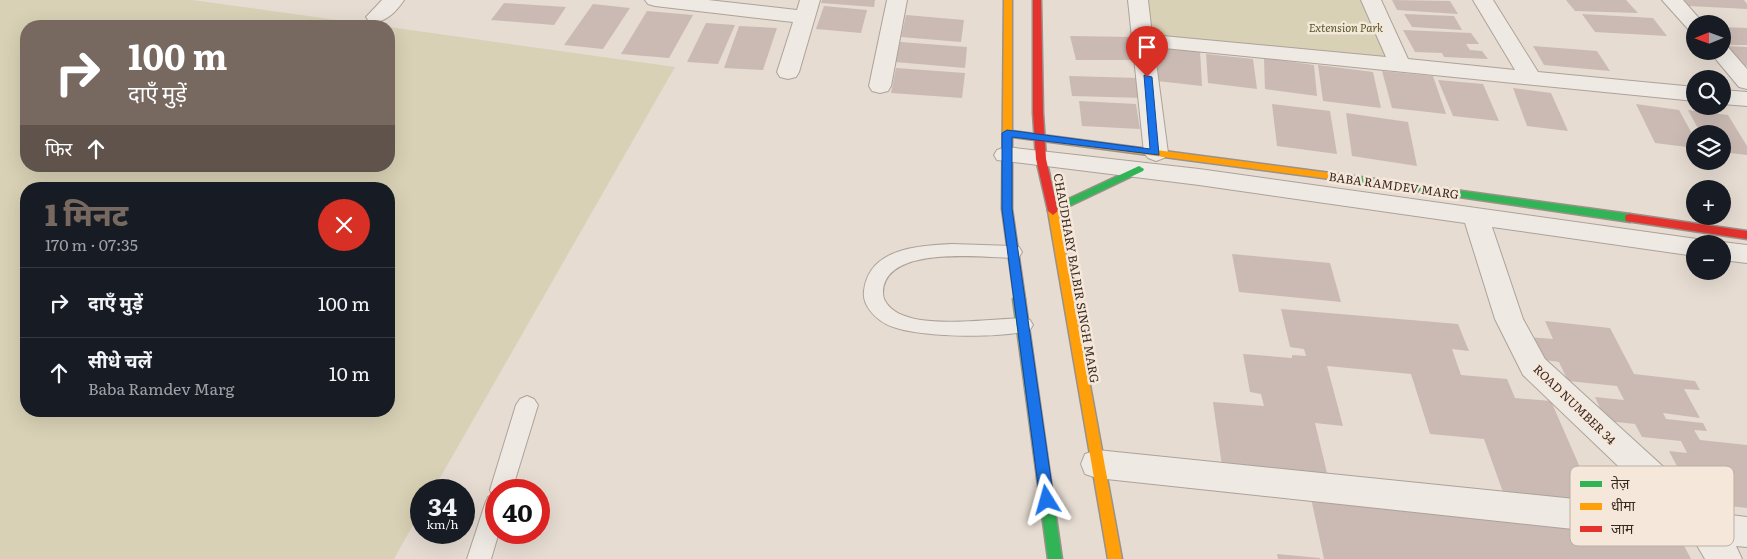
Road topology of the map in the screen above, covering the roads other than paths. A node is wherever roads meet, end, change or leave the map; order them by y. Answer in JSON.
{"nodes":[{"id":1,"x":394,"y":0,"type":"edge"},
{"id":2,"x":655,"y":0,"type":"edge"},
{"id":3,"x":897,"y":0,"type":"edge"},
{"id":4,"x":1008,"y":0,"type":"edge"},
{"id":5,"x":1038,"y":0,"type":"edge"},
{"id":6,"x":1138,"y":0,"type":"edge"},
{"id":7,"x":1370,"y":0,"type":"edge"},
{"id":8,"x":1483,"y":0,"type":"edge"},
{"id":9,"x":1672,"y":0,"type":"edge"},
{"id":10,"x":807,"y":9,"type":"edge"},
{"id":11,"x":1686,"y":15,"type":"edge"},
{"id":12,"x":376,"y":17,"type":"dead end"},
{"id":13,"x":1143,"y":40,"type":"junction"},
{"id":14,"x":1727,"y":60,"type":"edge"},
{"id":15,"x":1400,"y":65,"type":"junction"},
{"id":16,"x":788,"y":72,"type":"dead end"},
{"id":17,"x":1530,"y":78,"type":"junction"},
{"id":18,"x":1747,"y":82,"type":"edge"},
{"id":19,"x":880,"y":86,"type":"dead end"},
{"id":20,"x":1686,"y":93,"type":"edge"},
{"id":21,"x":1731,"y":98,"type":"edge"},
{"id":22,"x":1747,"y":99,"type":"edge"},
{"id":23,"x":1007,"y":144,"type":"junction"},
{"id":24,"x":1041,"y":148,"type":"junction"},
{"id":25,"x":1147,"y":161,"type":"junction"},
{"id":26,"x":1053,"y":210,"type":"junction"},
{"id":27,"x":1476,"y":218,"type":"junction"},
{"id":28,"x":1747,"y":235,"type":"edge"},
{"id":29,"x":1686,"y":246,"type":"edge"},
{"id":30,"x":1013,"y":252,"type":"junction"},
{"id":31,"x":1731,"y":252,"type":"edge"},
{"id":32,"x":1747,"y":254,"type":"edge"},
{"id":33,"x":1023,"y":325,"type":"junction"},
{"id":34,"x":527,"y":405,"type":"dead end"},
{"id":35,"x":1097,"y":464,"type":"junction"},
{"id":36,"x":1640,"y":466,"type":"edge"},
{"id":37,"x":504,"y":479,"type":"edge"},
{"id":38,"x":1570,"y":513,"type":"edge"},
{"id":39,"x":1734,"y":530,"type":"edge"},
{"id":40,"x":1747,"y":532,"type":"edge"},
{"id":41,"x":485,"y":540,"type":"edge"},
{"id":42,"x":1716,"y":546,"type":"edge"},
{"id":43,"x":479,"y":559,"type":"edge"},
{"id":44,"x":1054,"y":559,"type":"edge"},
{"id":45,"x":1115,"y":559,"type":"edge"},
{"id":46,"x":1724,"y":559,"type":"edge"}],
"edges":[{"from":1,"to":12,"type":"street"},
{"from":2,"to":10,"type":"street"},
{"from":3,"to":19,"type":"street"},
{"from":4,"to":23,"type":"street"},
{"from":5,"to":24,"type":"street","name":"CHAUDHARY BALBIR SINGH MARG"},
{"from":6,"to":13,"type":"street"},
{"from":7,"to":15,"type":"street"},
{"from":8,"to":17,"type":"street"},
{"from":9,"to":11,"type":"street"},
{"from":10,"to":16,"type":"street"},
{"from":13,"to":15,"type":"street"},
{"from":13,"to":25,"type":"street"},
{"from":14,"to":18,"type":"street"},
{"from":15,"to":17,"type":"street"},
{"from":17,"to":20,"type":"street"},
{"from":21,"to":22,"type":"street"},
{"from":23,"to":24,"type":"street","name":"BABA RAMDEV MARG"},
{"from":23,"to":30,"type":"street"},
{"from":24,"to":25,"type":"street","name":"BABA RAMDEV MARG"},
{"from":24,"to":26,"type":"street","name":"CHAUDHARY BALBIR SINGH MARG"},
{"from":25,"to":26,"type":"street"},
{"from":25,"to":27,"type":"street","name":"BABA RAMDEV MARG"},
{"from":25,"to":28,"type":"street","name":"BABA RAMDEV MARG"},
{"from":26,"to":35,"type":"street","name":"CHAUDHARY BALBIR SINGH MARG"},
{"from":27,"to":29,"type":"street","name":"BABA RAMDEV MARG"},
{"from":27,"to":36,"type":"street","name":"ROAD NUMBER 34"},
{"from":30,"to":33,"type":"street"},
{"from":30,"to":33,"type":"lane"},
{"from":31,"to":32,"type":"street"},
{"from":33,"to":44,"type":"street"},
{"from":34,"to":37,"type":"lane"},
{"from":35,"to":38,"type":"street"},
{"from":35,"to":45,"type":"street","name":"CHAUDHARY BALBIR SINGH MARG"},
{"from":39,"to":40,"type":"street"},
{"from":41,"to":43,"type":"lane"},
{"from":42,"to":46,"type":"street","name":"ROAD NUMBER 34"}]}
